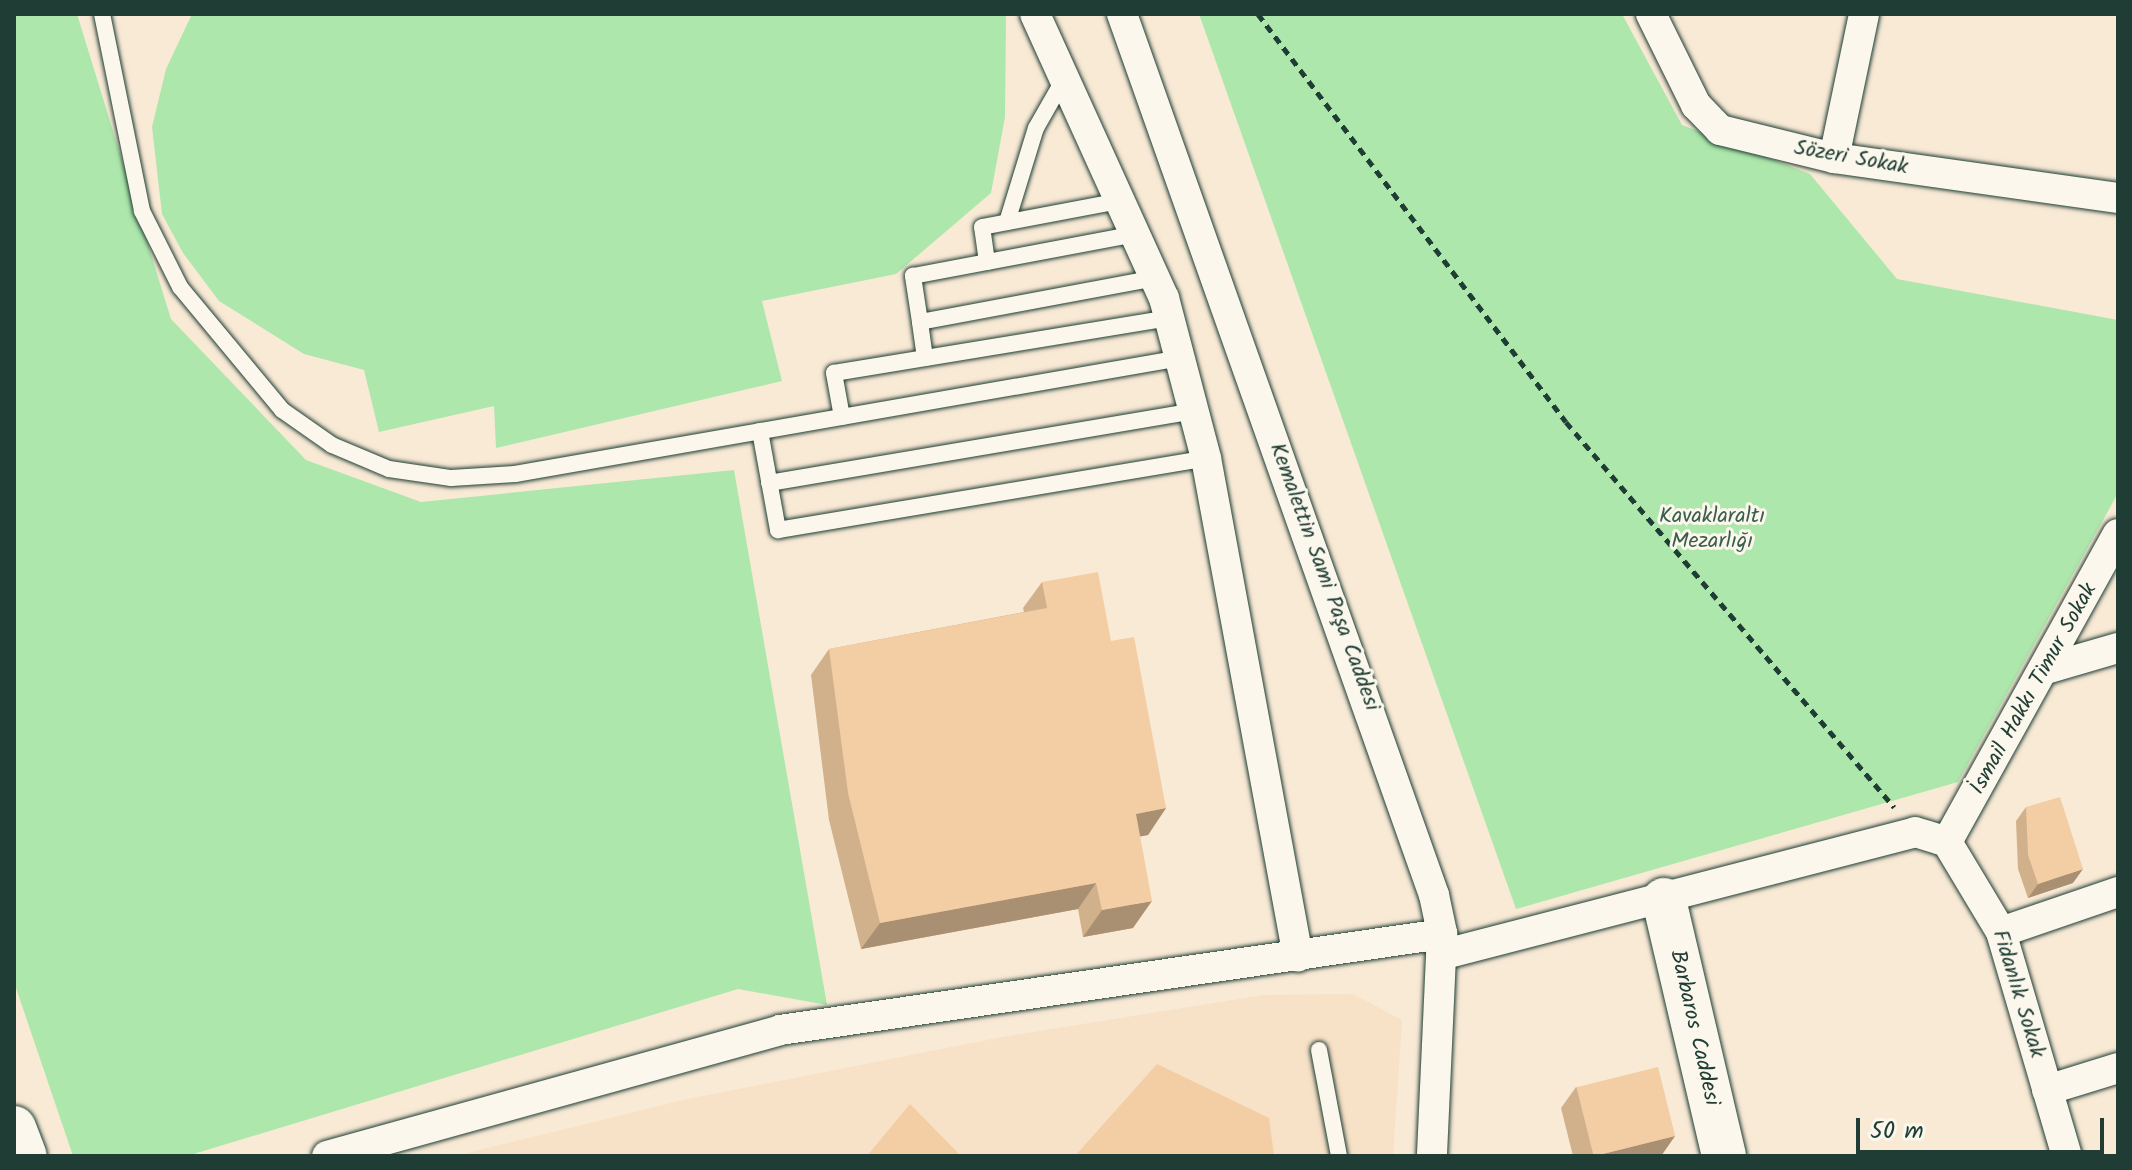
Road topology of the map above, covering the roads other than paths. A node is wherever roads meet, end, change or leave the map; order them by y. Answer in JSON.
{"nodes":[{"id":1,"x":102,"y":14,"type":"edge"},
{"id":2,"x":1035,"y":14,"type":"edge"},
{"id":3,"x":1122,"y":14,"type":"edge"},
{"id":4,"x":1651,"y":14,"type":"edge"},
{"id":5,"x":1864,"y":14,"type":"edge"},
{"id":6,"x":1064,"y":79,"type":"junction"},
{"id":7,"x":1834,"y":158,"type":"junction"},
{"id":8,"x":2118,"y":198,"type":"edge"},
{"id":9,"x":1120,"y":201,"type":"junction"},
{"id":10,"x":1007,"y":222,"type":"junction"},
{"id":11,"x":1135,"y":234,"type":"junction"},
{"id":12,"x":987,"y":262,"type":"junction"},
{"id":13,"x":1155,"y":278,"type":"junction"},
{"id":14,"x":1169,"y":318,"type":"junction"},
{"id":15,"x":920,"y":322,"type":"junction"},
{"id":16,"x":925,"y":358,"type":"junction"},
{"id":17,"x":1180,"y":358,"type":"junction"},
{"id":18,"x":1194,"y":411,"type":"junction"},
{"id":19,"x":842,"y":417,"type":"junction"},
{"id":20,"x":760,"y":431,"type":"junction"},
{"id":21,"x":1206,"y":458,"type":"junction"},
{"id":22,"x":769,"y":483,"type":"junction"},
{"id":23,"x":2118,"y":534,"type":"edge"},
{"id":24,"x":2118,"y":648,"type":"edge"},
{"id":25,"x":2049,"y":668,"type":"junction"},
{"id":26,"x":1947,"y":842,"type":"junction"},
{"id":27,"x":2118,"y":892,"type":"edge"},
{"id":28,"x":1664,"y":900,"type":"junction"},
{"id":29,"x":2001,"y":932,"type":"junction"},
{"id":30,"x":1442,"y":944,"type":"junction"},
{"id":31,"x":1298,"y":957,"type":"junction"},
{"id":32,"x":1319,"y":1050,"type":"dead end"},
{"id":33,"x":2118,"y":1068,"type":"edge"},
{"id":34,"x":2047,"y":1090,"type":"junction"},
{"id":35,"x":14,"y":1128,"type":"edge"},
{"id":36,"x":25,"y":1156,"type":"edge"},
{"id":37,"x":327,"y":1156,"type":"edge"},
{"id":38,"x":1339,"y":1156,"type":"edge"},
{"id":39,"x":1432,"y":1156,"type":"edge"},
{"id":40,"x":1724,"y":1156,"type":"edge"},
{"id":41,"x":2067,"y":1156,"type":"edge"}],
"edges":[{"from":1,"to":20,"type":"lane"},
{"from":2,"to":6,"type":"street"},
{"from":3,"to":30,"type":"street","name":"Kemalettin Sami Paşa Caddesi"},
{"from":4,"to":7,"type":"street","name":"Sözeri Sokak"},
{"from":5,"to":7,"type":"street"},
{"from":6,"to":9,"type":"street"},
{"from":6,"to":10,"type":"lane"},
{"from":7,"to":8,"type":"street","name":"Sözeri Sokak"},
{"from":9,"to":10,"type":"lane"},
{"from":9,"to":11,"type":"street"},
{"from":10,"to":12,"type":"lane"},
{"from":11,"to":12,"type":"lane"},
{"from":11,"to":13,"type":"street"},
{"from":12,"to":15,"type":"lane"},
{"from":13,"to":14,"type":"street"},
{"from":13,"to":15,"type":"lane"},
{"from":14,"to":16,"type":"lane"},
{"from":14,"to":17,"type":"street"},
{"from":15,"to":16,"type":"lane"},
{"from":16,"to":19,"type":"lane"},
{"from":17,"to":18,"type":"street"},
{"from":17,"to":19,"type":"lane"},
{"from":18,"to":21,"type":"street"},
{"from":18,"to":22,"type":"lane"},
{"from":19,"to":20,"type":"lane"},
{"from":20,"to":22,"type":"lane"},
{"from":21,"to":22,"type":"lane"},
{"from":21,"to":31,"type":"street"},
{"from":23,"to":25,"type":"street","name":"İsmail Hakkı Timur Sokak"},
{"from":24,"to":25,"type":"street"},
{"from":25,"to":26,"type":"street","name":"İsmail Hakkı Timur Sokak"},
{"from":26,"to":28,"type":"street"},
{"from":26,"to":29,"type":"street","name":"Fidanlık Sokak"},
{"from":27,"to":29,"type":"street"},
{"from":28,"to":30,"type":"street"},
{"from":28,"to":40,"type":"main road","name":"Barbaros Caddesi"},
{"from":29,"to":34,"type":"street","name":"Fidanlık Sokak"},
{"from":30,"to":31,"type":"street"},
{"from":30,"to":39,"type":"street","name":"Kemalettin Sami Paşa Caddesi"},
{"from":31,"to":37,"type":"street"},
{"from":32,"to":38,"type":"lane"},
{"from":33,"to":34,"type":"street"},
{"from":34,"to":41,"type":"street","name":"Fidanlık Sokak"},
{"from":35,"to":36,"type":"main road"}]}
